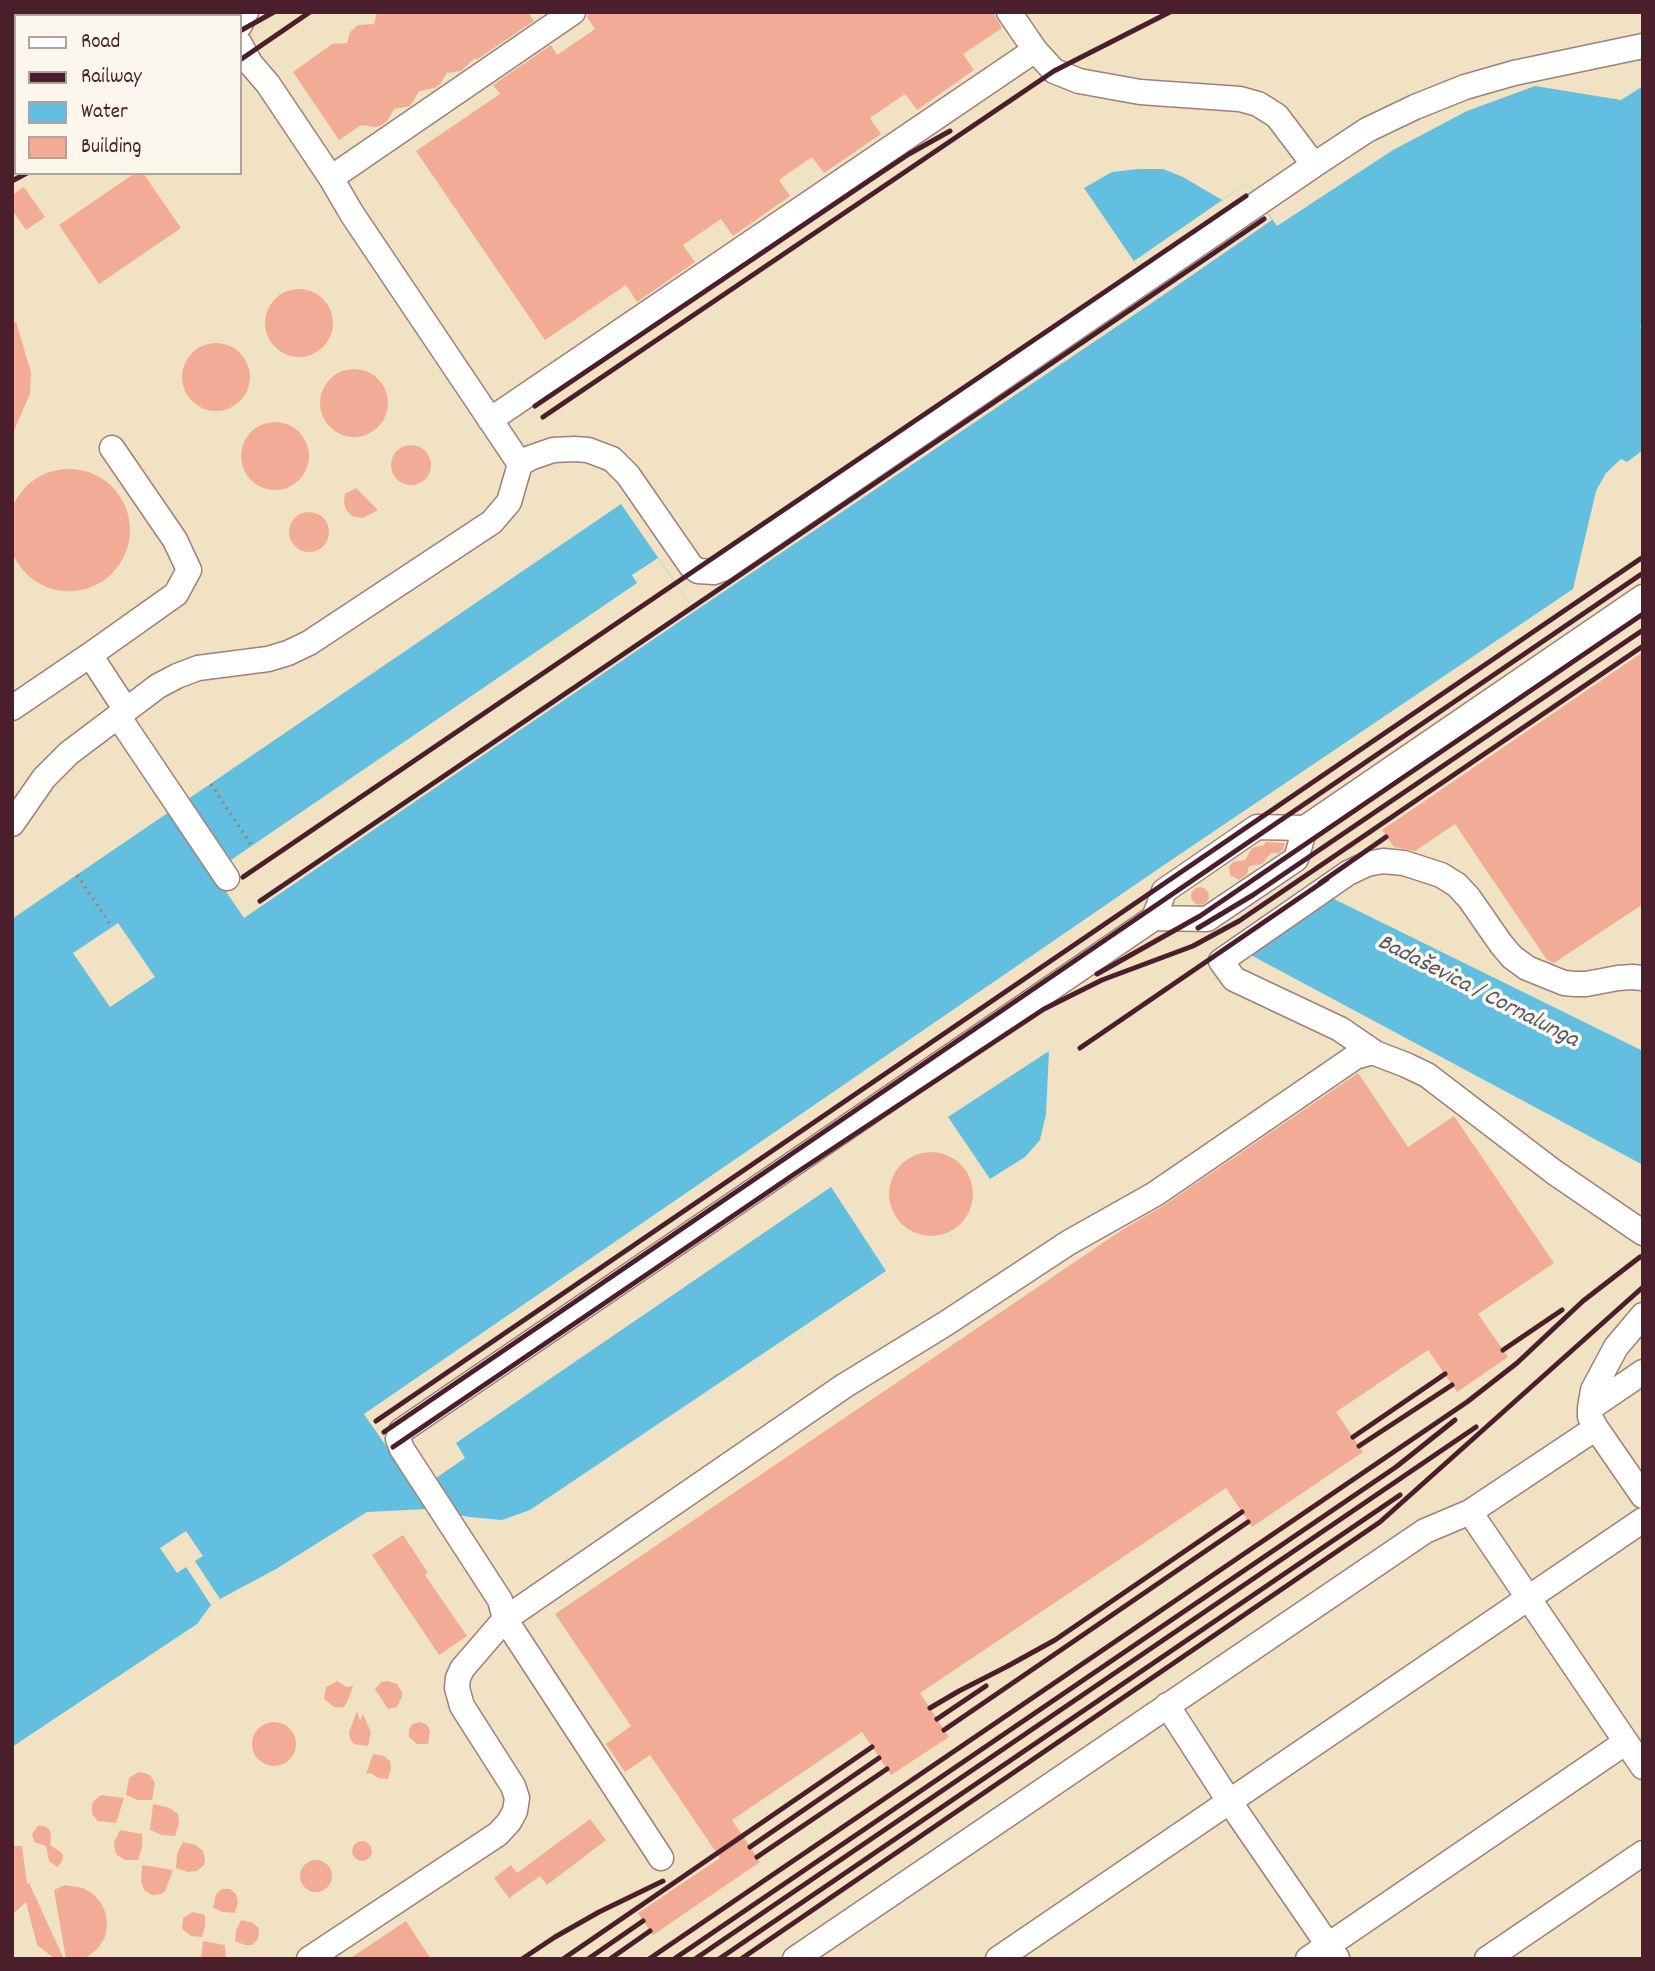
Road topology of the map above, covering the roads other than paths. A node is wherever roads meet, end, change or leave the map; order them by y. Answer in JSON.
{"nodes":[{"id":1,"x":573,"y":12,"type":"edge"},
{"id":2,"x":1009,"y":12,"type":"edge"},
{"id":3,"x":1643,"y":46,"type":"edge"},
{"id":4,"x":242,"y":48,"type":"edge"},
{"id":5,"x":1035,"y":50,"type":"junction"},
{"id":6,"x":1314,"y":165,"type":"junction"},
{"id":7,"x":331,"y":178,"type":"junction"},
{"id":8,"x":490,"y":420,"type":"junction"},
{"id":9,"x":112,"y":448,"type":"dead end"},
{"id":10,"x":520,"y":464,"type":"junction"},
{"id":11,"x":1643,"y":597,"type":"edge"},
{"id":12,"x":90,"y":655,"type":"junction"},
{"id":13,"x":12,"y":708,"type":"edge"},
{"id":14,"x":122,"y":713,"type":"junction"},
{"id":15,"x":12,"y":824,"type":"edge"},
{"id":16,"x":1305,"y":828,"type":"junction"},
{"id":17,"x":227,"y":878,"type":"dead end"},
{"id":18,"x":1154,"y":918,"type":"junction"},
{"id":19,"x":1643,"y":978,"type":"edge"},
{"id":20,"x":1375,"y":1053,"type":"junction"},
{"id":21,"x":1643,"y":1233,"type":"edge"},
{"id":22,"x":1643,"y":1315,"type":"edge"},
{"id":23,"x":1643,"y":1372,"type":"edge"},
{"id":24,"x":1593,"y":1418,"type":"junction"},
{"id":25,"x":1643,"y":1496,"type":"edge"},
{"id":26,"x":1470,"y":1512,"type":"junction"},
{"id":27,"x":1643,"y":1520,"type":"edge"},
{"id":28,"x":1528,"y":1599,"type":"junction"},
{"id":29,"x":505,"y":1619,"type":"junction"},
{"id":30,"x":1167,"y":1705,"type":"junction"},
{"id":31,"x":1626,"y":1742,"type":"junction"},
{"id":32,"x":1643,"y":1767,"type":"edge"},
{"id":33,"x":1229,"y":1801,"type":"junction"},
{"id":34,"x":1643,"y":1853,"type":"edge"},
{"id":35,"x":661,"y":1858,"type":"dead end"},
{"id":36,"x":1325,"y":1954,"type":"edge"},
{"id":37,"x":309,"y":1959,"type":"edge"},
{"id":38,"x":795,"y":1959,"type":"edge"},
{"id":39,"x":998,"y":1959,"type":"edge"},
{"id":40,"x":1488,"y":1959,"type":"edge"}],
"edges":[{"from":1,"to":7,"type":"street"},
{"from":2,"to":5,"type":"street"},
{"from":3,"to":6,"type":"street"},
{"from":4,"to":7,"type":"street"},
{"from":5,"to":6,"type":"street"},
{"from":5,"to":8,"type":"street"},
{"from":6,"to":10,"type":"street"},
{"from":7,"to":8,"type":"street"},
{"from":8,"to":10,"type":"street"},
{"from":9,"to":12,"type":"street"},
{"from":10,"to":14,"type":"street"},
{"from":11,"to":16,"type":"street"},
{"from":12,"to":13,"type":"street"},
{"from":12,"to":14,"type":"street"},
{"from":14,"to":15,"type":"street"},
{"from":14,"to":17,"type":"street"},
{"from":16,"to":18,"type":"street"},
{"from":16,"to":18,"type":"street"},
{"from":18,"to":29,"type":"street"},
{"from":19,"to":20,"type":"street"},
{"from":20,"to":21,"type":"street"},
{"from":20,"to":29,"type":"street"},
{"from":22,"to":24,"type":"street"},
{"from":23,"to":24,"type":"street"},
{"from":24,"to":25,"type":"street"},
{"from":24,"to":26,"type":"street"},
{"from":26,"to":28,"type":"street"},
{"from":26,"to":30,"type":"street"},
{"from":27,"to":28,"type":"street"},
{"from":28,"to":31,"type":"street"},
{"from":28,"to":33,"type":"street"},
{"from":29,"to":35,"type":"street"},
{"from":29,"to":37,"type":"street"},
{"from":30,"to":33,"type":"street"},
{"from":30,"to":38,"type":"street"},
{"from":31,"to":32,"type":"street"},
{"from":31,"to":36,"type":"street"},
{"from":33,"to":36,"type":"street"},
{"from":33,"to":39,"type":"street"},
{"from":34,"to":40,"type":"street"}]}
